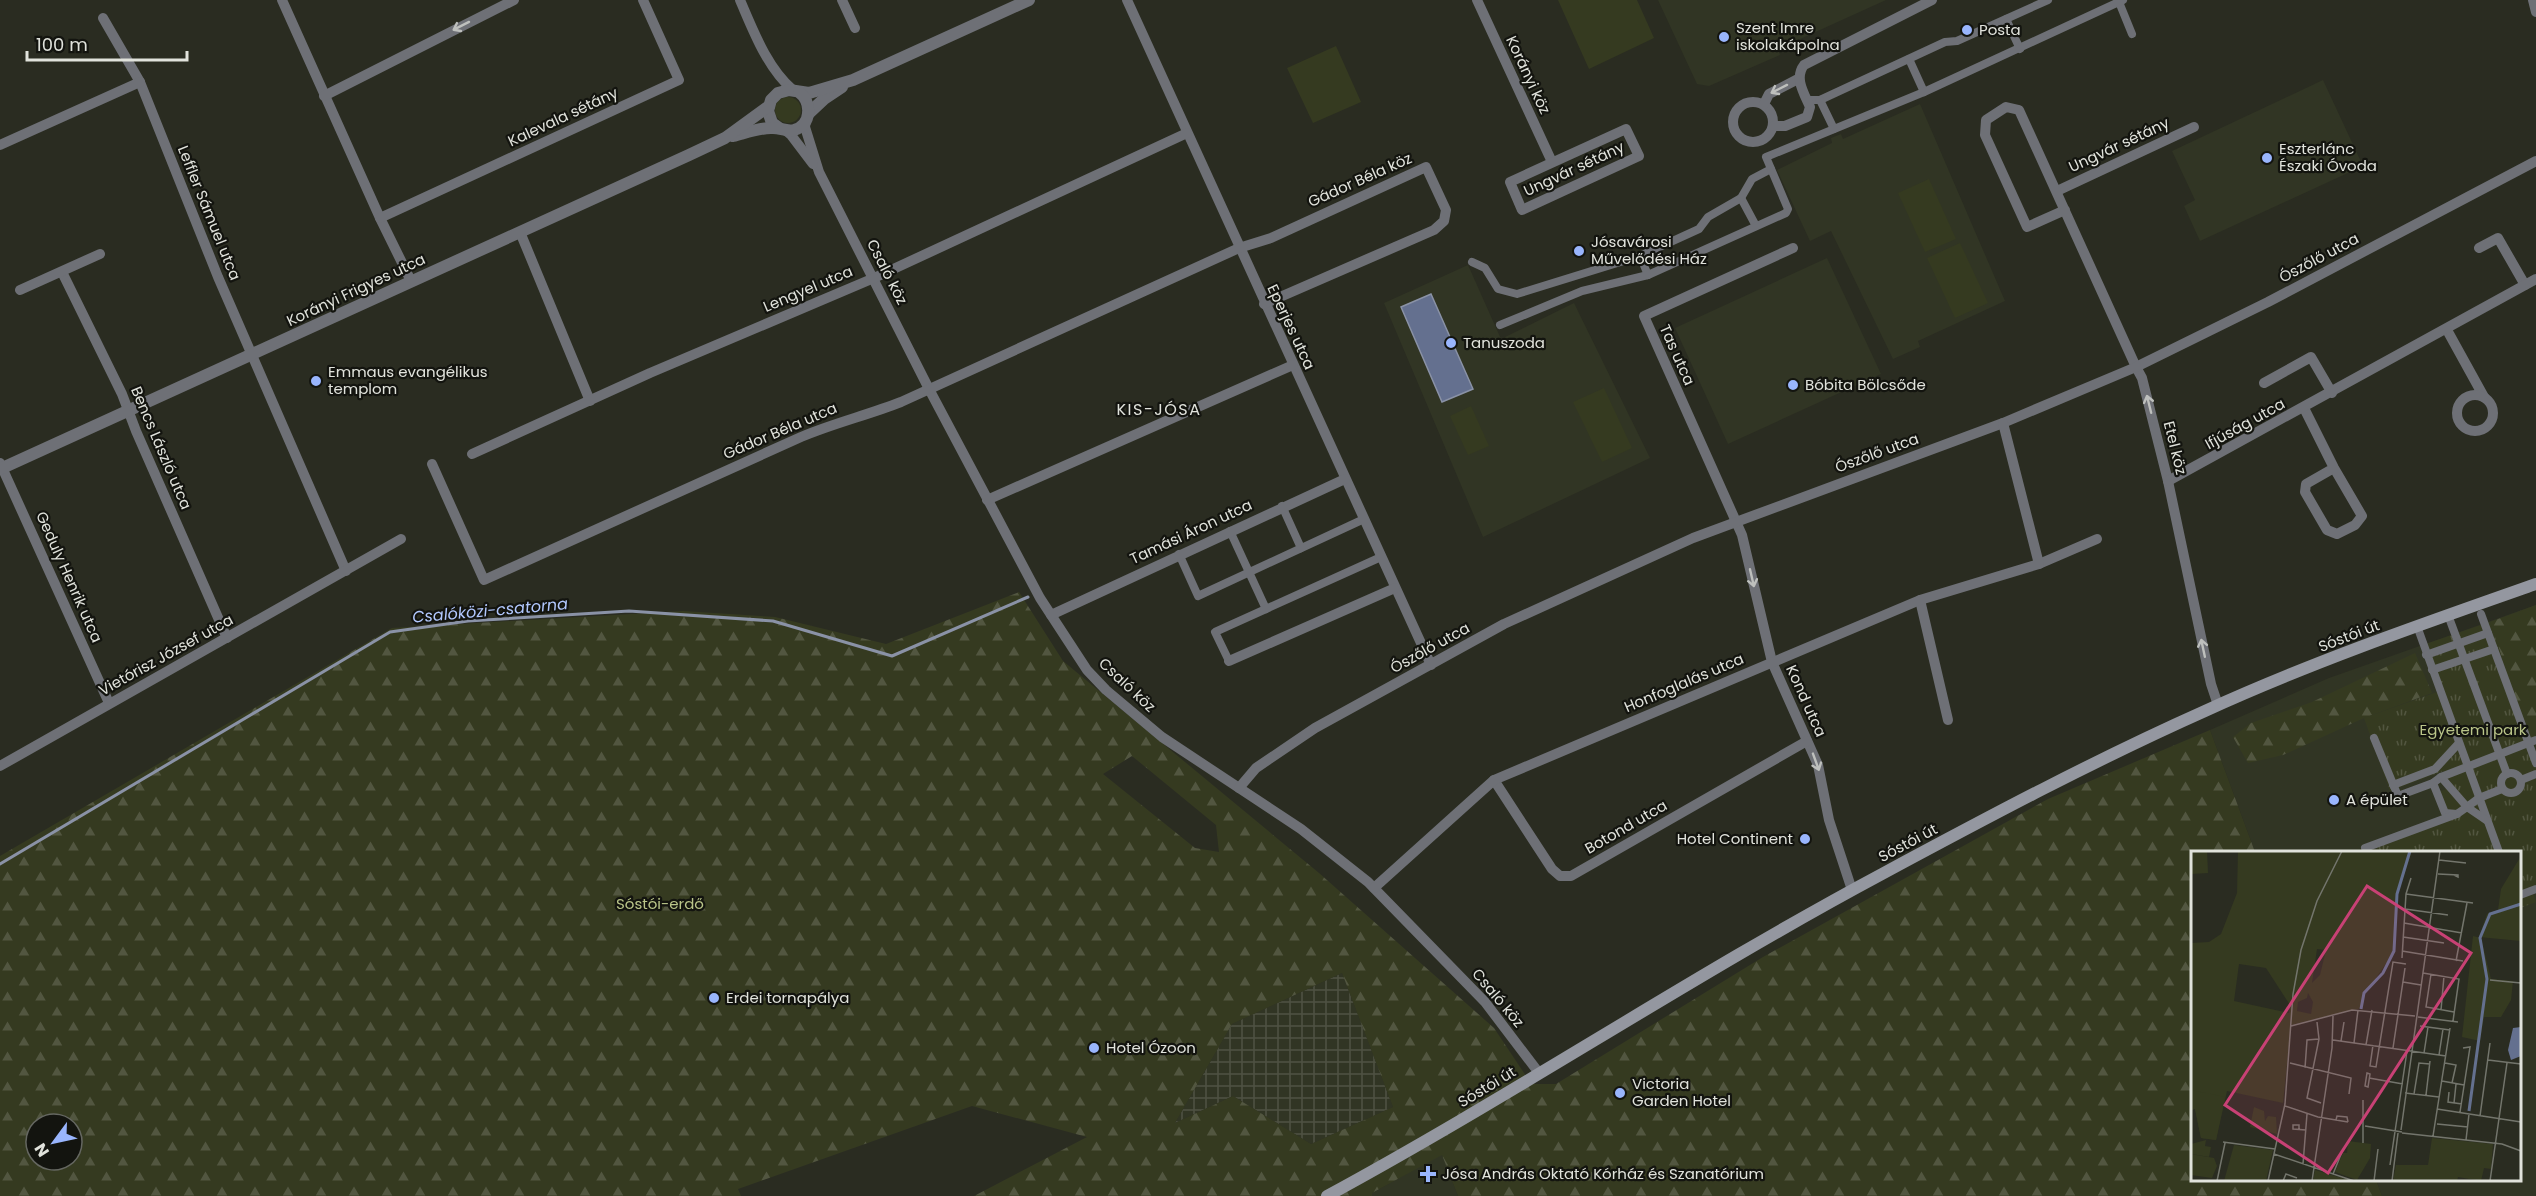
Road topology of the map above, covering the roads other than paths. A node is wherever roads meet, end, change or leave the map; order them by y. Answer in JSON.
{"nodes":[{"id":1,"x":282,"y":0,"type":"edge"},
{"id":2,"x":513,"y":0,"type":"edge"},
{"id":3,"x":644,"y":0,"type":"edge"},
{"id":4,"x":740,"y":0,"type":"edge"},
{"id":5,"x":842,"y":0,"type":"edge"},
{"id":6,"x":1029,"y":0,"type":"edge"},
{"id":7,"x":1477,"y":0,"type":"edge"},
{"id":8,"x":1932,"y":0,"type":"edge"},
{"id":9,"x":2048,"y":0,"type":"edge"},
{"id":10,"x":2533,"y":0,"type":"edge"},
{"id":11,"x":1131,"y":1,"type":"edge"},
{"id":12,"x":2121,"y":1,"type":"edge"},
{"id":13,"x":2536,"y":12,"type":"edge"},
{"id":14,"x":103,"y":18,"type":"dead end"},
{"id":15,"x":2006,"y":19,"type":"junction"},
{"id":16,"x":855,"y":28,"type":"dead end"},
{"id":17,"x":2132,"y":34,"type":"dead end"},
{"id":18,"x":2020,"y":49,"type":"junction"},
{"id":19,"x":770,"y":59,"type":"junction"},
{"id":20,"x":1909,"y":59,"type":"junction"},
{"id":21,"x":1798,"y":79,"type":"junction"},
{"id":22,"x":854,"y":80,"type":"junction"},
{"id":23,"x":140,"y":82,"type":"junction"},
{"id":24,"x":796,"y":91,"type":"junction"},
{"id":25,"x":1924,"y":92,"type":"junction"},
{"id":26,"x":324,"y":96,"type":"junction"},
{"id":27,"x":1807,"y":100,"type":"junction"},
{"id":28,"x":1820,"y":100,"type":"junction"},
{"id":29,"x":771,"y":101,"type":"junction"},
{"id":30,"x":1764,"y":104,"type":"junction"},
{"id":31,"x":807,"y":117,"type":"junction"},
{"id":32,"x":1773,"y":126,"type":"junction"},
{"id":33,"x":2194,"y":127,"type":"dead end"},
{"id":34,"x":782,"y":129,"type":"junction"},
{"id":35,"x":1834,"y":129,"type":"junction"},
{"id":36,"x":1187,"y":133,"type":"junction"},
{"id":37,"x":725,"y":138,"type":"junction"},
{"id":38,"x":0,"y":145,"type":"edge"},
{"id":39,"x":2536,"y":161,"type":"edge"},
{"id":40,"x":1552,"y":162,"type":"junction"},
{"id":41,"x":1771,"y":169,"type":"junction"},
{"id":42,"x":819,"y":171,"type":"junction"},
{"id":43,"x":2057,"y":191,"type":"junction"},
{"id":44,"x":1741,"y":198,"type":"junction"},
{"id":45,"x":2065,"y":210,"type":"junction"},
{"id":46,"x":380,"y":218,"type":"junction"},
{"id":47,"x":1756,"y":226,"type":"junction"},
{"id":48,"x":520,"y":232,"type":"junction"},
{"id":49,"x":1239,"y":248,"type":"junction"},
{"id":50,"x":1793,"y":248,"type":"dead end"},
{"id":51,"x":2479,"y":248,"type":"dead end"},
{"id":52,"x":100,"y":254,"type":"dead end"},
{"id":53,"x":1640,"y":256,"type":"junction"},
{"id":54,"x":1472,"y":262,"type":"dead end"},
{"id":55,"x":62,"y":272,"type":"junction"},
{"id":56,"x":1648,"y":275,"type":"junction"},
{"id":57,"x":874,"y":278,"type":"junction"},
{"id":58,"x":2536,"y":279,"type":"edge"},
{"id":59,"x":411,"y":281,"type":"junction"},
{"id":60,"x":2525,"y":285,"type":"junction"},
{"id":61,"x":20,"y":290,"type":"dead end"},
{"id":62,"x":1264,"y":304,"type":"junction"},
{"id":63,"x":1500,"y":325,"type":"dead end"},
{"id":64,"x":2447,"y":330,"type":"junction"},
{"id":65,"x":252,"y":354,"type":"junction"},
{"id":66,"x":1293,"y":365,"type":"junction"},
{"id":67,"x":2136,"y":367,"type":"junction"},
{"id":68,"x":2264,"y":383,"type":"dead end"},
{"id":69,"x":929,"y":389,"type":"junction"},
{"id":70,"x":2332,"y":393,"type":"junction"},
{"id":71,"x":2484,"y":397,"type":"dead end"},
{"id":72,"x":590,"y":401,"type":"junction"},
{"id":73,"x":2304,"y":408,"type":"junction"},
{"id":74,"x":129,"y":410,"type":"junction"},
{"id":75,"x":2003,"y":423,"type":"junction"},
{"id":76,"x":472,"y":454,"type":"dead end"},
{"id":77,"x":432,"y":464,"type":"dead end"},
{"id":78,"x":1,"y":466,"type":"edge"},
{"id":79,"x":2334,"y":468,"type":"junction"},
{"id":80,"x":1345,"y":479,"type":"junction"},
{"id":81,"x":2168,"y":482,"type":"junction"},
{"id":82,"x":987,"y":500,"type":"junction"},
{"id":83,"x":1282,"y":506,"type":"junction"},
{"id":84,"x":1364,"y":519,"type":"junction"},
{"id":85,"x":1736,"y":522,"type":"junction"},
{"id":86,"x":1230,"y":531,"type":"junction"},
{"id":87,"x":401,"y":539,"type":"dead end"},
{"id":88,"x":2097,"y":539,"type":"dead end"},
{"id":89,"x":1301,"y":548,"type":"junction"},
{"id":90,"x":1179,"y":555,"type":"junction"},
{"id":91,"x":1381,"y":557,"type":"junction"},
{"id":92,"x":2039,"y":564,"type":"junction"},
{"id":93,"x":346,"y":571,"type":"junction"},
{"id":94,"x":1249,"y":572,"type":"junction"},
{"id":95,"x":2536,"y":584,"type":"edge"},
{"id":96,"x":1395,"y":588,"type":"junction"},
{"id":97,"x":1920,"y":600,"type":"junction"},
{"id":98,"x":1266,"y":609,"type":"junction"},
{"id":99,"x":2481,"y":614,"type":"dead end"},
{"id":100,"x":1051,"y":615,"type":"junction"},
{"id":101,"x":2448,"y":615,"type":"junction"},
{"id":102,"x":2417,"y":626,"type":"junction"},
{"id":103,"x":2488,"y":633,"type":"junction"},
{"id":104,"x":227,"y":638,"type":"junction"},
{"id":105,"x":2459,"y":643,"type":"junction"},
{"id":106,"x":2494,"y":649,"type":"junction"},
{"id":107,"x":2426,"y":655,"type":"junction"},
{"id":108,"x":2465,"y":659,"type":"junction"},
{"id":109,"x":1229,"y":661,"type":"joint"},
{"id":110,"x":1772,"y":662,"type":"junction"},
{"id":111,"x":1431,"y":665,"type":"junction"},
{"id":112,"x":2432,"y":670,"type":"junction"},
{"id":113,"x":109,"y":703,"type":"junction"},
{"id":114,"x":2218,"y":705,"type":"junction"},
{"id":115,"x":1948,"y":720,"type":"dead end"},
{"id":116,"x":2374,"y":738,"type":"dead end"},
{"id":117,"x":1808,"y":741,"type":"junction"},
{"id":118,"x":2532,"y":741,"type":"edge"},
{"id":119,"x":2459,"y":742,"type":"junction"},
{"id":120,"x":2499,"y":753,"type":"junction"},
{"id":121,"x":2536,"y":763,"type":"edge"},
{"id":122,"x":2468,"y":765,"type":"junction"},
{"id":123,"x":0,"y":766,"type":"edge"},
{"id":124,"x":2433,"y":769,"type":"junction"},
{"id":125,"x":2507,"y":774,"type":"junction"},
{"id":126,"x":2536,"y":774,"type":"edge"},
{"id":127,"x":1494,"y":780,"type":"junction"},
{"id":128,"x":2437,"y":780,"type":"junction"},
{"id":129,"x":2521,"y":780,"type":"junction"},
{"id":130,"x":2393,"y":785,"type":"junction"},
{"id":131,"x":1239,"y":788,"type":"junction"},
{"id":132,"x":2502,"y":789,"type":"junction"},
{"id":133,"x":2479,"y":798,"type":"junction"},
{"id":134,"x":2468,"y":807,"type":"junction"},
{"id":135,"x":2457,"y":814,"type":"junction"},
{"id":136,"x":2487,"y":820,"type":"junction"},
{"id":137,"x":2365,"y":849,"type":"dead end"},
{"id":138,"x":2499,"y":851,"type":"edge"},
{"id":139,"x":1374,"y":888,"type":"junction"},
{"id":140,"x":2536,"y":889,"type":"edge"},
{"id":141,"x":1852,"y":890,"type":"junction"},
{"id":142,"x":2521,"y":895,"type":"edge"},
{"id":143,"x":1539,"y":1073,"type":"junction"},
{"id":144,"x":1327,"y":1196,"type":"edge"}],
"edges":[{"from":1,"to":26,"type":"street"},
{"from":2,"to":26,"type":"street","one_way":true},
{"from":3,"to":46,"type":"street","name":"Kalevala sétány"},
{"from":4,"to":19,"type":"street"},
{"from":5,"to":16,"type":"street"},
{"from":6,"to":22,"type":"street","name":"Korányi Frigyes utca"},
{"from":7,"to":40,"type":"street","name":"Korányi köz"},
{"from":8,"to":21,"type":"street"},
{"from":9,"to":15,"type":"street"},
{"from":10,"to":13,"type":"street"},
{"from":11,"to":36,"type":"street","name":"Eperjes utca"},
{"from":12,"to":17,"type":"street"},
{"from":12,"to":18,"type":"street"},
{"from":14,"to":23,"type":"street","name":"Leffler Sámuel utca"},
{"from":15,"to":18,"type":"street"},
{"from":15,"to":20,"type":"street"},
{"from":18,"to":25,"type":"street"},
{"from":19,"to":24,"type":"street"},
{"from":19,"to":29,"type":"street"},
{"from":20,"to":25,"type":"street"},
{"from":20,"to":28,"type":"street"},
{"from":21,"to":27,"type":"street"},
{"from":21,"to":30,"type":"street","one_way":true},
{"from":22,"to":24,"type":"street","name":"Korányi Frigyes utca"},
{"from":22,"to":31,"type":"street","name":"Korányi Frigyes utca"},
{"from":23,"to":38,"type":"street"},
{"from":23,"to":65,"type":"street","name":"Leffler Sámuel utca"},
{"from":24,"to":29,"type":"street","name":"Korányi Frigyes utca"},
{"from":24,"to":31,"type":"street"},
{"from":25,"to":35,"type":"street"},
{"from":26,"to":46,"type":"street"},
{"from":27,"to":28,"type":"street"},
{"from":27,"to":32,"type":"street"},
{"from":28,"to":35,"type":"street"},
{"from":29,"to":34,"type":"street"},
{"from":29,"to":37,"type":"street","name":"Korányi Frigyes utca"},
{"from":30,"to":32,"type":"street"},
{"from":30,"to":32,"type":"street"},
{"from":31,"to":34,"type":"street","name":"Korányi Frigyes utca"},
{"from":31,"to":42,"type":"street","name":"Csaló köz"},
{"from":33,"to":43,"type":"street","name":"Ungvár sétány"},
{"from":34,"to":37,"type":"street","name":"Korányi Frigyes utca"},
{"from":34,"to":42,"type":"street","name":"Csaló köz"},
{"from":35,"to":41,"type":"street"},
{"from":36,"to":49,"type":"street","name":"Eperjes utca"},
{"from":36,"to":57,"type":"street","name":"Lengyel utca"},
{"from":37,"to":48,"type":"street","name":"Korányi Frigyes utca"},
{"from":39,"to":67,"type":"street","name":"Ószőlő utca"},
{"from":40,"to":40,"type":"street","name":"Ungvár sétány"},
{"from":41,"to":44,"type":"street"},
{"from":41,"to":47,"type":"street"},
{"from":42,"to":57,"type":"street","name":"Csaló köz"},
{"from":43,"to":45,"type":"street","name":"Etel köz"},
{"from":43,"to":45,"type":"street","name":"Etel köz"},
{"from":44,"to":47,"type":"street"},
{"from":44,"to":53,"type":"street"},
{"from":45,"to":67,"type":"street","name":"Etel köz"},
{"from":46,"to":59,"type":"street"},
{"from":47,"to":56,"type":"street"},
{"from":48,"to":59,"type":"street","name":"Korányi Frigyes utca"},
{"from":48,"to":72,"type":"street"},
{"from":49,"to":62,"type":"street","name":"Eperjes utca"},
{"from":49,"to":62,"type":"street","name":"Gádor Béla köz"},
{"from":49,"to":69,"type":"street","name":"Gádor Béla utca"},
{"from":50,"to":85,"type":"street","name":"Tas utca"},
{"from":51,"to":60,"type":"street"},
{"from":52,"to":55,"type":"street"},
{"from":53,"to":54,"type":"street"},
{"from":53,"to":56,"type":"street"},
{"from":55,"to":61,"type":"street"},
{"from":55,"to":74,"type":"street","name":"Bencs László utca"},
{"from":56,"to":63,"type":"street"},
{"from":57,"to":69,"type":"street","name":"Csaló köz"},
{"from":57,"to":72,"type":"street","name":"Lengyel utca"},
{"from":58,"to":60,"type":"street","name":"Ifjúság utca"},
{"from":59,"to":65,"type":"street","name":"Korányi Frigyes utca"},
{"from":60,"to":64,"type":"street","name":"Ifjúság utca"},
{"from":62,"to":66,"type":"street","name":"Eperjes utca"},
{"from":64,"to":70,"type":"street","name":"Ifjúság utca"},
{"from":64,"to":71,"type":"street"},
{"from":65,"to":74,"type":"street","name":"Korányi Frigyes utca"},
{"from":65,"to":93,"type":"street"},
{"from":66,"to":80,"type":"street","name":"Eperjes utca"},
{"from":66,"to":82,"type":"street"},
{"from":67,"to":75,"type":"street","name":"Ószőlő utca"},
{"from":81,"to":67,"type":"street","name":"Etel köz","one_way":true},
{"from":68,"to":70,"type":"street","name":"Ifjúság utca"},
{"from":69,"to":77,"type":"street","name":"Gádor Béla utca"},
{"from":69,"to":82,"type":"street","name":"Csaló köz"},
{"from":70,"to":73,"type":"street","name":"Ifjúság utca"},
{"from":72,"to":76,"type":"street","name":"Lengyel utca"},
{"from":73,"to":79,"type":"street","name":"Ifjúság utca"},
{"from":73,"to":81,"type":"street","name":"Ifjúság utca"},
{"from":74,"to":78,"type":"street","name":"Korányi Frigyes utca"},
{"from":74,"to":104,"type":"street","name":"Bencs László utca"},
{"from":75,"to":85,"type":"street","name":"Ószőlő utca"},
{"from":75,"to":92,"type":"street"},
{"from":78,"to":113,"type":"street","name":"Geduly Henrik utca"},
{"from":79,"to":79,"type":"street","name":"Ifjúság utca"},
{"from":80,"to":83,"type":"street","name":"Tamási Áron utca"},
{"from":80,"to":84,"type":"street","name":"Eperjes utca"},
{"from":114,"to":81,"type":"street","name":"Etel köz","one_way":true},
{"from":82,"to":100,"type":"street","name":"Csaló köz"},
{"from":83,"to":86,"type":"street","name":"Tamási Áron utca"},
{"from":83,"to":89,"type":"street"},
{"from":84,"to":89,"type":"street"},
{"from":84,"to":91,"type":"street","name":"Eperjes utca"},
{"from":85,"to":110,"type":"street","name":"Kond utca","one_way":true},
{"from":85,"to":111,"type":"street","name":"Ószőlő utca"},
{"from":86,"to":90,"type":"street","name":"Tamási Áron utca"},
{"from":86,"to":94,"type":"street"},
{"from":87,"to":93,"type":"street","name":"Vietórisz József utca"},
{"from":88,"to":92,"type":"street","name":"Honfoglalás utca"},
{"from":89,"to":94,"type":"street"},
{"from":90,"to":94,"type":"street"},
{"from":90,"to":100,"type":"street","name":"Tamási Áron utca"},
{"from":91,"to":96,"type":"street","name":"Eperjes utca"},
{"from":91,"to":98,"type":"street"},
{"from":92,"to":97,"type":"street","name":"Honfoglalás utca"},
{"from":93,"to":104,"type":"street","name":"Vietórisz József utca"},
{"from":94,"to":98,"type":"street"},
{"from":95,"to":101,"type":"main road","name":"Sóstói út"},
{"from":96,"to":109,"type":"street"},
{"from":96,"to":111,"type":"street","name":"Eperjes utca"},
{"from":97,"to":110,"type":"street","name":"Honfoglalás utca"},
{"from":97,"to":115,"type":"street"},
{"from":98,"to":109,"type":"street"},
{"from":99,"to":103,"type":"street"},
{"from":100,"to":131,"type":"street","name":"Csaló köz"},
{"from":101,"to":102,"type":"main road","name":"Sóstói út"},
{"from":101,"to":105,"type":"street"},
{"from":102,"to":107,"type":"street"},
{"from":102,"to":114,"type":"main road","name":"Sóstói út"},
{"from":103,"to":105,"type":"street"},
{"from":103,"to":106,"type":"street"},
{"from":104,"to":113,"type":"street","name":"Vietórisz József utca"},
{"from":105,"to":107,"type":"street"},
{"from":105,"to":108,"type":"street"},
{"from":106,"to":108,"type":"street"},
{"from":106,"to":118,"type":"street"},
{"from":107,"to":112,"type":"street"},
{"from":108,"to":112,"type":"street"},
{"from":108,"to":120,"type":"street"},
{"from":110,"to":117,"type":"street","name":"Kond utca"},
{"from":110,"to":127,"type":"street","name":"Honfoglalás utca"},
{"from":111,"to":131,"type":"street","name":"Ószőlő utca"},
{"from":112,"to":119,"type":"street"},
{"from":113,"to":123,"type":"street","name":"Vietórisz József utca"},
{"from":114,"to":141,"type":"main road","name":"Sóstói út"},
{"from":116,"to":130,"type":"street"},
{"from":117,"to":127,"type":"street","name":"Botond utca"},
{"from":117,"to":141,"type":"street","name":"Kond utca","one_way":true},
{"from":118,"to":120,"type":"street"},
{"from":118,"to":121,"type":"street"},
{"from":119,"to":122,"type":"street"},
{"from":119,"to":124,"type":"street"},
{"from":120,"to":122,"type":"street"},
{"from":120,"to":125,"type":"street"},
{"from":122,"to":128,"type":"street"},
{"from":122,"to":133,"type":"street"},
{"from":124,"to":128,"type":"street"},
{"from":124,"to":130,"type":"street"},
{"from":125,"to":129,"type":"street"},
{"from":125,"to":132,"type":"street"},
{"from":126,"to":129,"type":"street"},
{"from":127,"to":139,"type":"street","name":"Honfoglalás utca"},
{"from":128,"to":130,"type":"street"},
{"from":128,"to":134,"type":"street"},
{"from":128,"to":135,"type":"street"},
{"from":129,"to":132,"type":"street"},
{"from":131,"to":139,"type":"street","name":"Csaló köz"},
{"from":132,"to":133,"type":"street"},
{"from":133,"to":134,"type":"street"},
{"from":133,"to":136,"type":"street"},
{"from":134,"to":135,"type":"street"},
{"from":134,"to":136,"type":"street"},
{"from":135,"to":137,"type":"street"},
{"from":136,"to":138,"type":"street"},
{"from":139,"to":143,"type":"street","name":"Csaló köz"},
{"from":140,"to":142,"type":"street"},
{"from":141,"to":143,"type":"main road","name":"Sóstói út"},
{"from":143,"to":144,"type":"main road","name":"Sóstói út"}]}
